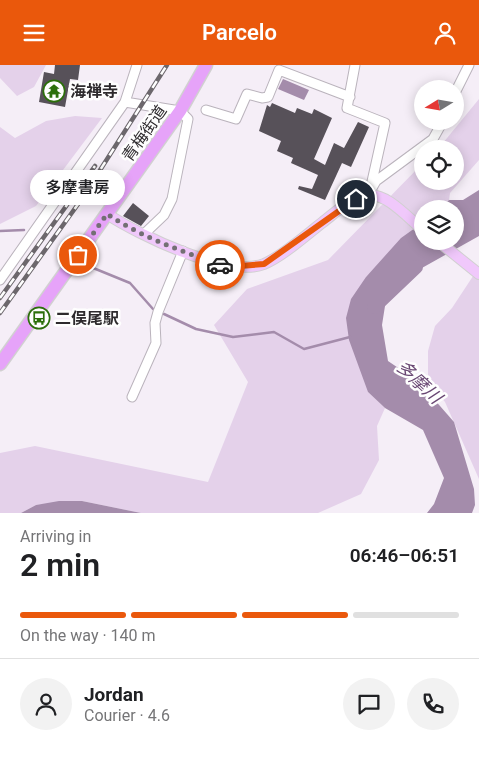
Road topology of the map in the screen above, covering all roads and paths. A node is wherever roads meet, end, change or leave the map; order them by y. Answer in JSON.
{"nodes":[{"id":1,"x":137,"y":65,"type":"edge"},
{"id":2,"x":206,"y":65,"type":"edge"},
{"id":3,"x":355,"y":65,"type":"edge"},
{"id":4,"x":469,"y":65,"type":"edge"},
{"id":5,"x":462,"y":80,"type":"edge"},
{"id":6,"x":350,"y":97,"type":"junction"},
{"id":7,"x":125,"y":102,"type":"junction"},
{"id":8,"x":206,"y":110,"type":"dead end"},
{"id":9,"x":180,"y":111,"type":"junction"},
{"id":10,"x":438,"y":130,"type":"edge"},
{"id":11,"x":369,"y":195,"type":"junction"},
{"id":12,"x":107,"y":214,"type":"junction"},
{"id":13,"x":414,"y":223,"type":"edge"},
{"id":14,"x":144,"y":234,"type":"junction"},
{"id":15,"x":449,"y":250,"type":"edge"},
{"id":16,"x":183,"y":251,"type":"junction"},
{"id":17,"x":479,"y":274,"type":"edge"},
{"id":18,"x":1,"y":276,"type":"edge"},
{"id":19,"x":0,"y":364,"type":"edge"},
{"id":20,"x":132,"y":397,"type":"dead end"}],
"edges":[{"from":1,"to":7,"type":"street"},
{"from":2,"to":9,"type":"highway","name":"青梅街道"},
{"from":3,"to":6,"type":"street"},
{"from":4,"to":5,"type":"street"},
{"from":6,"to":8,"type":"street"},
{"from":6,"to":11,"type":"street"},
{"from":7,"to":9,"type":"street"},
{"from":7,"to":18,"type":"street"},
{"from":9,"to":12,"type":"highway","name":"青梅街道"},
{"from":9,"to":14,"type":"street"},
{"from":10,"to":11,"type":"street"},
{"from":11,"to":13,"type":"main road"},
{"from":11,"to":16,"type":"main road"},
{"from":12,"to":14,"type":"main road"},
{"from":12,"to":19,"type":"highway","name":"青梅街道"},
{"from":14,"to":16,"type":"main road"},
{"from":15,"to":17,"type":"main road"},
{"from":16,"to":20,"type":"street"}]}
